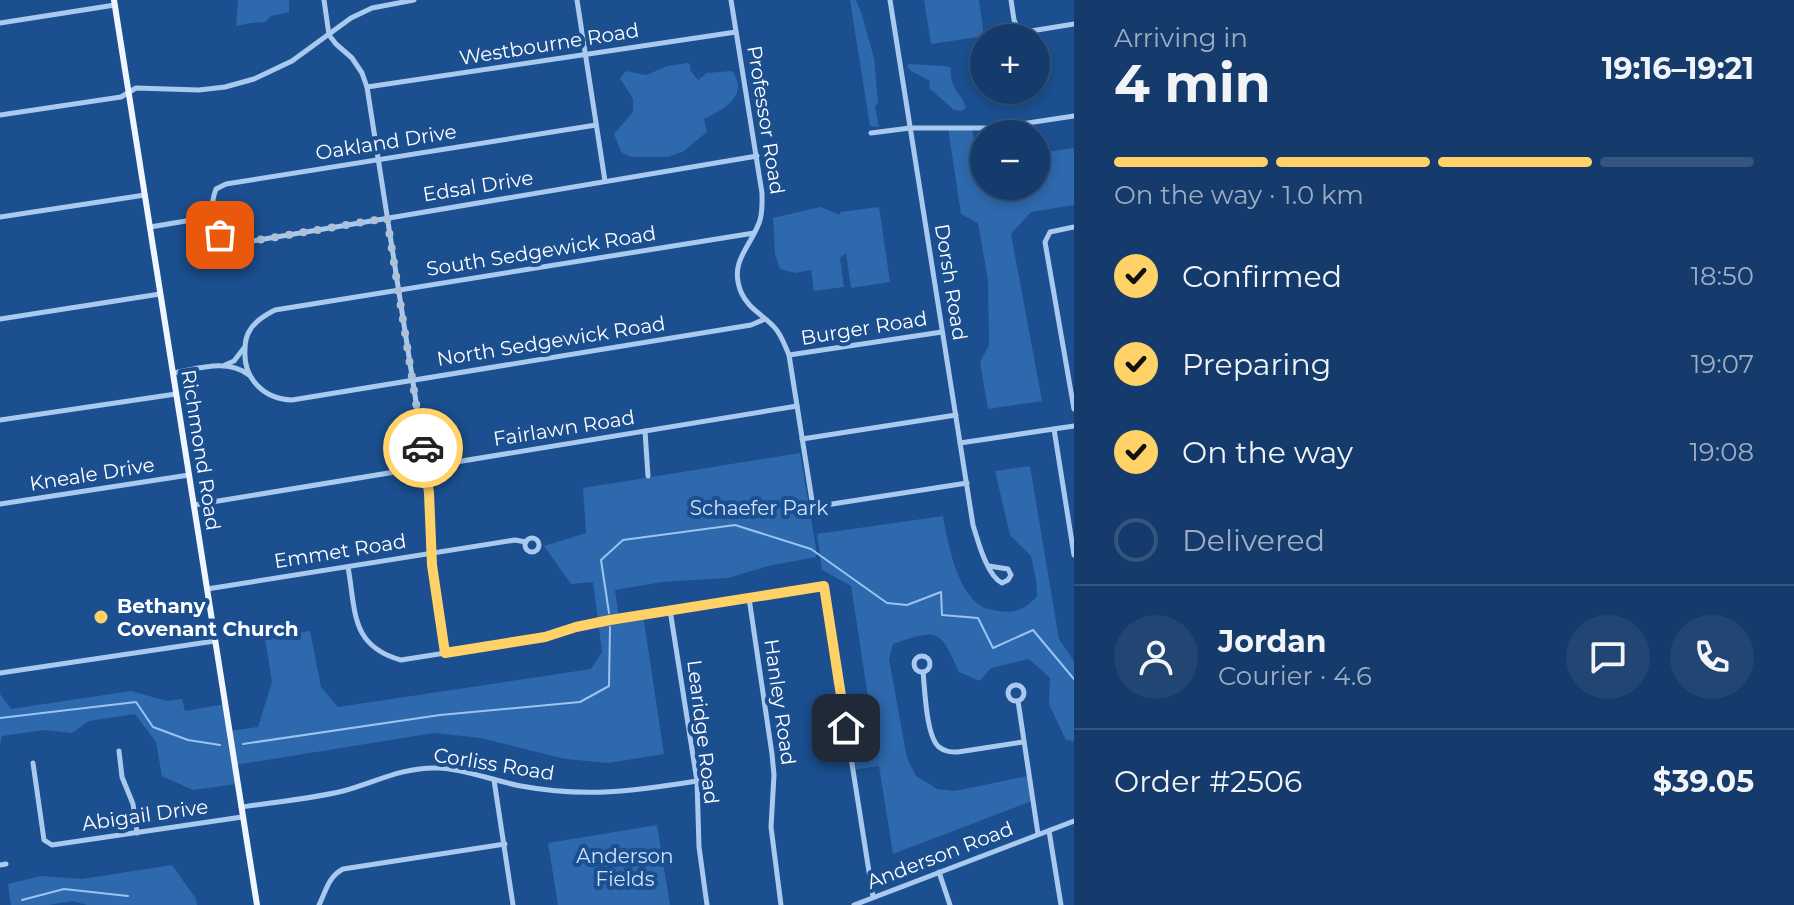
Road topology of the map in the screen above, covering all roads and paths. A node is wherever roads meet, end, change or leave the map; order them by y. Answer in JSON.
{"nodes":[{"id":1,"x":324,"y":0,"type":"edge"},
{"id":2,"x":414,"y":0,"type":"edge"},
{"id":3,"x":577,"y":0,"type":"edge"},
{"id":4,"x":731,"y":0,"type":"edge"},
{"id":5,"x":890,"y":0,"type":"edge"},
{"id":6,"x":1011,"y":0,"type":"edge"},
{"id":7,"x":397,"y":1,"type":"edge"},
{"id":8,"x":115,"y":3,"type":"edge"},
{"id":9,"x":0,"y":23,"type":"edge"},
{"id":10,"x":1074,"y":24,"type":"edge"},
{"id":11,"x":736,"y":32,"type":"junction"},
{"id":12,"x":329,"y":35,"type":"junction"},
{"id":13,"x":585,"y":55,"type":"junction"},
{"id":14,"x":367,"y":87,"type":"junction"},
{"id":15,"x":129,"y":92,"type":"junction"},
{"id":16,"x":0,"y":115,"type":"edge"},
{"id":17,"x":1074,"y":116,"type":"edge"},
{"id":18,"x":596,"y":125,"type":"junction"},
{"id":19,"x":910,"y":128,"type":"junction"},
{"id":20,"x":871,"y":133,"type":"dead end"},
{"id":21,"x":757,"y":156,"type":"junction"},
{"id":22,"x":377,"y":159,"type":"junction"},
{"id":23,"x":605,"y":181,"type":"junction"},
{"id":24,"x":145,"y":195,"type":"junction"},
{"id":25,"x":212,"y":206,"type":"junction"},
{"id":26,"x":0,"y":217,"type":"edge"},
{"id":27,"x":387,"y":218,"type":"junction"},
{"id":28,"x":198,"y":219,"type":"junction"},
{"id":29,"x":215,"y":226,"type":"junction"},
{"id":30,"x":150,"y":227,"type":"junction"},
{"id":31,"x":1074,"y":227,"type":"edge"},
{"id":32,"x":754,"y":233,"type":"junction"},
{"id":33,"x":398,"y":290,"type":"junction"},
{"id":34,"x":160,"y":294,"type":"junction"},
{"id":35,"x":0,"y":319,"type":"edge"},
{"id":36,"x":765,"y":319,"type":"junction"},
{"id":37,"x":942,"y":332,"type":"junction"},
{"id":38,"x":245,"y":346,"type":"junction"},
{"id":39,"x":789,"y":355,"type":"junction"},
{"id":40,"x":224,"y":365,"type":"junction"},
{"id":41,"x":173,"y":373,"type":"junction"},
{"id":42,"x":250,"y":378,"type":"junction"},
{"id":43,"x":412,"y":380,"type":"junction"},
{"id":44,"x":176,"y":394,"type":"junction"},
{"id":45,"x":797,"y":406,"type":"junction"},
{"id":46,"x":1074,"y":409,"type":"edge"},
{"id":47,"x":956,"y":415,"type":"junction"},
{"id":48,"x":0,"y":420,"type":"edge"},
{"id":49,"x":1074,"y":426,"type":"edge"},
{"id":50,"x":1054,"y":429,"type":"junction"},
{"id":51,"x":645,"y":431,"type":"junction"},
{"id":52,"x":802,"y":439,"type":"junction"},
{"id":53,"x":960,"y":443,"type":"junction"},
{"id":54,"x":426,"y":466,"type":"junction"},
{"id":55,"x":189,"y":475,"type":"junction"},
{"id":56,"x":648,"y":476,"type":"dead end"},
{"id":57,"x":967,"y":483,"type":"junction"},
{"id":58,"x":0,"y":504,"type":"edge"},
{"id":59,"x":193,"y":505,"type":"junction"},
{"id":60,"x":526,"y":542,"type":"dead end"},
{"id":61,"x":432,"y":553,"type":"junction"},
{"id":62,"x":1074,"y":555,"type":"edge"},
{"id":63,"x":989,"y":566,"type":"dead end"},
{"id":64,"x":348,"y":567,"type":"junction"},
{"id":65,"x":207,"y":589,"type":"junction"},
{"id":66,"x":749,"y":598,"type":"junction"},
{"id":67,"x":670,"y":610,"type":"junction"},
{"id":68,"x":215,"y":641,"type":"junction"},
{"id":69,"x":445,"y":653,"type":"junction"},
{"id":70,"x":923,"y":672,"type":"dead end"},
{"id":71,"x":0,"y":673,"type":"edge"},
{"id":72,"x":1018,"y":701,"type":"dead end"},
{"id":73,"x":1023,"y":742,"type":"junction"},
{"id":74,"x":119,"y":751,"type":"dead end"},
{"id":75,"x":33,"y":763,"type":"dead end"},
{"id":76,"x":494,"y":780,"type":"junction"},
{"id":77,"x":697,"y":781,"type":"junction"},
{"id":78,"x":241,"y":807,"type":"junction"},
{"id":79,"x":242,"y":817,"type":"junction"},
{"id":80,"x":1074,"y":821,"type":"edge"},
{"id":81,"x":1048,"y":831,"type":"junction"},
{"id":82,"x":137,"y":833,"type":"junction"},
{"id":83,"x":1038,"y":834,"type":"junction"},
{"id":84,"x":505,"y":844,"type":"junction"},
{"id":85,"x":939,"y":872,"type":"junction"},
{"id":86,"x":325,"y":890,"type":"junction"},
{"id":87,"x":873,"y":897,"type":"junction"},
{"id":88,"x":257,"y":905,"type":"edge"},
{"id":89,"x":319,"y":905,"type":"edge"},
{"id":90,"x":327,"y":905,"type":"edge"},
{"id":91,"x":513,"y":905,"type":"edge"},
{"id":92,"x":707,"y":905,"type":"edge"},
{"id":93,"x":781,"y":905,"type":"edge"},
{"id":94,"x":854,"y":905,"type":"edge"},
{"id":95,"x":950,"y":905,"type":"edge"},
{"id":96,"x":1061,"y":905,"type":"edge"}],
"edges":[{"from":1,"to":12,"type":"street"},
{"from":2,"to":7,"type":"street"},
{"from":3,"to":13,"type":"street"},
{"from":4,"to":11,"type":"street","name":"Professor Road"},
{"from":5,"to":19,"type":"street","name":"Dorsh Road"},
{"from":6,"to":10,"type":"street"},
{"from":7,"to":12,"type":"street"},
{"from":8,"to":9,"type":"street"},
{"from":8,"to":15,"type":"main road","name":"Richmond Road"},
{"from":11,"to":13,"type":"street","name":"Westbourne Road"},
{"from":11,"to":21,"type":"street","name":"Professor Road"},
{"from":12,"to":14,"type":"street"},
{"from":12,"to":15,"type":"street"},
{"from":13,"to":14,"type":"street","name":"Westbourne Road"},
{"from":13,"to":18,"type":"street"},
{"from":14,"to":22,"type":"street"},
{"from":15,"to":16,"type":"street"},
{"from":15,"to":24,"type":"main road","name":"Richmond Road"},
{"from":17,"to":19,"type":"street"},
{"from":18,"to":22,"type":"street","name":"Oakland Drive"},
{"from":18,"to":23,"type":"street"},
{"from":19,"to":20,"type":"street"},
{"from":19,"to":37,"type":"street","name":"Dorsh Road"},
{"from":21,"to":23,"type":"street","name":"Edsal Drive"},
{"from":21,"to":32,"type":"street","name":"Professor Road"},
{"from":22,"to":25,"type":"street","name":"Oakland Drive"},
{"from":22,"to":27,"type":"street"},
{"from":23,"to":27,"type":"street","name":"Edsal Drive"},
{"from":24,"to":26,"type":"street"},
{"from":24,"to":30,"type":"main road","name":"Richmond Road"},
{"from":25,"to":28,"type":"street","name":"Oakland Drive"},
{"from":25,"to":29,"type":"street"},
{"from":27,"to":29,"type":"street","name":"Edsal Drive"},
{"from":27,"to":33,"type":"street"},
{"from":28,"to":29,"type":"street","name":"Edsal Drive"},
{"from":28,"to":30,"type":"street"},
{"from":30,"to":34,"type":"main road","name":"Richmond Road"},
{"from":31,"to":46,"type":"street"},
{"from":32,"to":33,"type":"street","name":"South Sedgewick Road"},
{"from":32,"to":36,"type":"street","name":"Professor Road"},
{"from":33,"to":38,"type":"street","name":"South Sedgewick Road"},
{"from":33,"to":43,"type":"street"},
{"from":34,"to":35,"type":"street"},
{"from":34,"to":41,"type":"main road","name":"Richmond Road"},
{"from":36,"to":39,"type":"street","name":"Professor Road"},
{"from":36,"to":43,"type":"street","name":"North Sedgewick Road"},
{"from":37,"to":39,"type":"street","name":"Burger Road"},
{"from":37,"to":47,"type":"street","name":"Dorsh Road"},
{"from":38,"to":40,"type":"street","name":"South Sedgewick Road"},
{"from":38,"to":42,"type":"street"},
{"from":39,"to":45,"type":"street","name":"Professor Road"},
{"from":40,"to":41,"type":"street"},
{"from":40,"to":42,"type":"street","name":"North Sedgewick Road"},
{"from":41,"to":44,"type":"main road","name":"Richmond Road"},
{"from":42,"to":43,"type":"street","name":"North Sedgewick Road"},
{"from":43,"to":54,"type":"street"},
{"from":44,"to":48,"type":"street"},
{"from":44,"to":55,"type":"main road","name":"Richmond Road"},
{"from":45,"to":51,"type":"street","name":"Fairlawn Road"},
{"from":45,"to":52,"type":"street","name":"Professor Road"},
{"from":47,"to":52,"type":"street"},
{"from":47,"to":53,"type":"street","name":"Dorsh Road"},
{"from":49,"to":50,"type":"street"},
{"from":50,"to":53,"type":"street"},
{"from":50,"to":62,"type":"street"},
{"from":51,"to":54,"type":"street","name":"Fairlawn Road"},
{"from":51,"to":56,"type":"street"},
{"from":52,"to":57,"type":"street","name":"Professor Road"},
{"from":53,"to":57,"type":"street","name":"Dorsh Road"},
{"from":54,"to":59,"type":"street","name":"Fairlawn Road"},
{"from":54,"to":61,"type":"street"},
{"from":55,"to":58,"type":"street","name":"Kneale Drive"},
{"from":55,"to":59,"type":"main road","name":"Richmond Road"},
{"from":57,"to":63,"type":"street","name":"Dorsh Road"},
{"from":59,"to":65,"type":"main road","name":"Richmond Road"},
{"from":60,"to":61,"type":"street","name":"Emmet Road"},
{"from":61,"to":64,"type":"street","name":"Emmet Road"},
{"from":61,"to":69,"type":"street"},
{"from":64,"to":65,"type":"street","name":"Emmet Road"},
{"from":64,"to":69,"type":"street"},
{"from":65,"to":68,"type":"main road","name":"Richmond Road"},
{"from":66,"to":67,"type":"street"},
{"from":66,"to":87,"type":"street"},
{"from":66,"to":93,"type":"street","name":"Hanley Road"},
{"from":67,"to":69,"type":"street"},
{"from":67,"to":77,"type":"street","name":"Learidge Road"},
{"from":68,"to":71,"type":"street"},
{"from":68,"to":78,"type":"main road","name":"Richmond Road"},
{"from":70,"to":73,"type":"street"},
{"from":72,"to":73,"type":"street"},
{"from":73,"to":83,"type":"street"},
{"from":74,"to":82,"type":"street"},
{"from":75,"to":82,"type":"street","name":"Abigail Drive"},
{"from":76,"to":77,"type":"street","name":"Corliss Road"},
{"from":76,"to":78,"type":"street","name":"Corliss Road"},
{"from":76,"to":84,"type":"street"},
{"from":77,"to":92,"type":"street","name":"Learidge Road"},
{"from":78,"to":79,"type":"main road","name":"Richmond Road"},
{"from":79,"to":82,"type":"street","name":"Abigail Drive"},
{"from":79,"to":88,"type":"main road","name":"Richmond Road"},
{"from":80,"to":81,"type":"street"},
{"from":81,"to":83,"type":"street","name":"Anderson Road"},
{"from":81,"to":96,"type":"street"},
{"from":83,"to":85,"type":"street","name":"Anderson Road"},
{"from":84,"to":86,"type":"street"},
{"from":84,"to":91,"type":"street"},
{"from":85,"to":87,"type":"street","name":"Anderson Road"},
{"from":85,"to":95,"type":"street"},
{"from":86,"to":89,"type":"street"},
{"from":86,"to":90,"type":"street"},
{"from":87,"to":94,"type":"street","name":"Anderson Road"}]}
